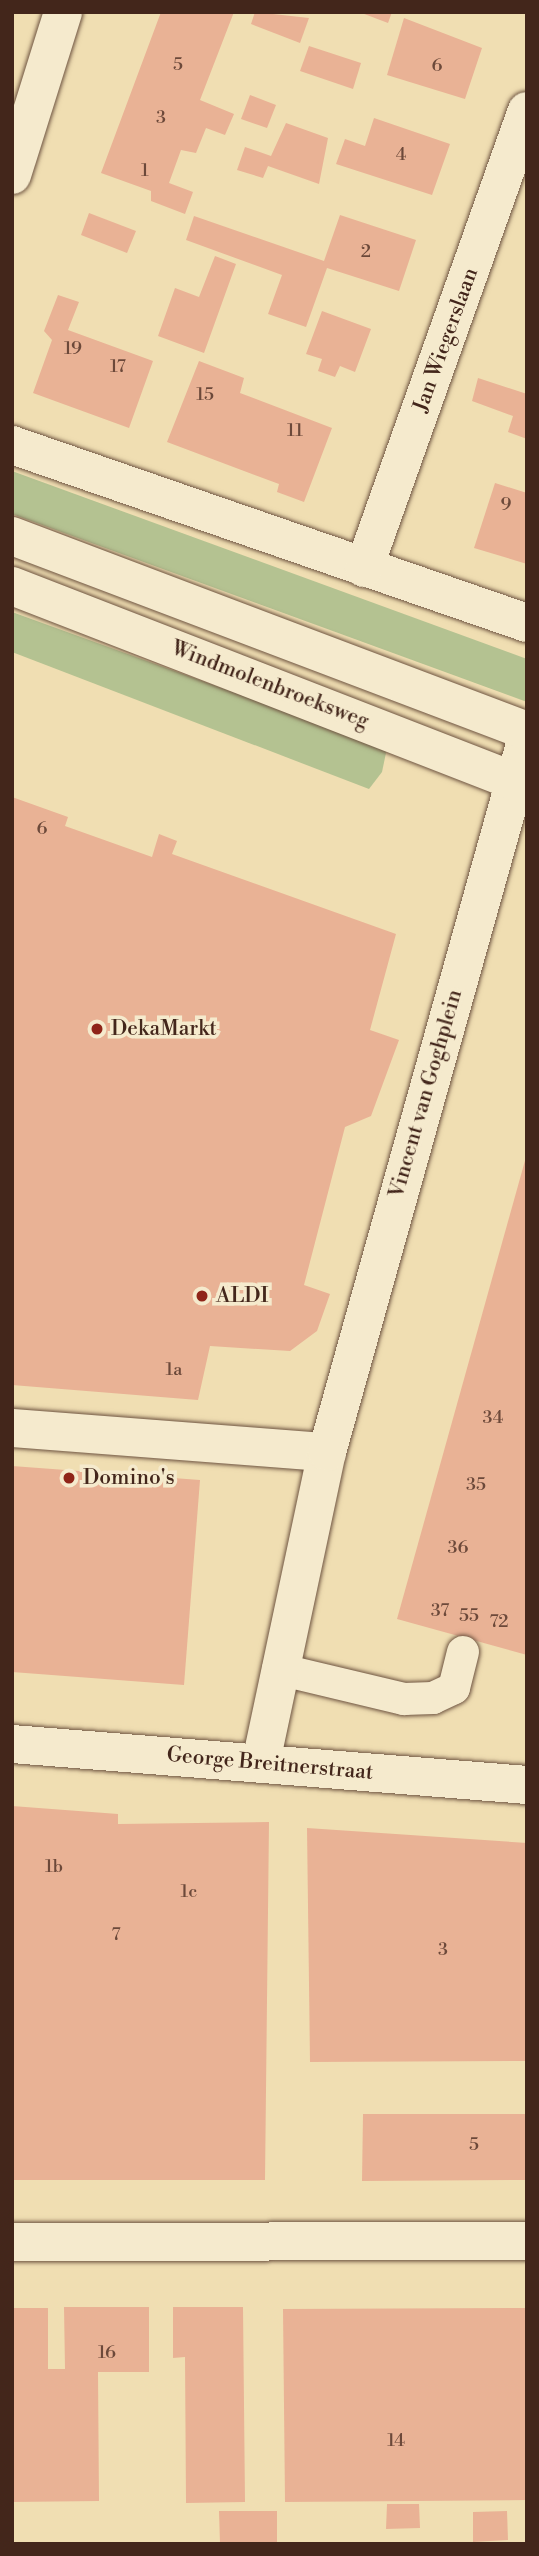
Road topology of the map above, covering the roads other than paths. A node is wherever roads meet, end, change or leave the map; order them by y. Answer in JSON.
{"nodes":[{"id":1,"x":63,"y":12,"type":"edge"},
{"id":2,"x":527,"y":111,"type":"edge"},
{"id":3,"x":12,"y":175,"type":"edge"},
{"id":4,"x":12,"y":444,"type":"edge"},
{"id":5,"x":12,"y":536,"type":"edge"},
{"id":6,"x":364,"y":568,"type":"junction"},
{"id":7,"x":12,"y":586,"type":"edge"},
{"id":8,"x":527,"y":623,"type":"edge"},
{"id":9,"x":527,"y":731,"type":"edge"},
{"id":10,"x":527,"y":737,"type":"edge"},
{"id":11,"x":520,"y":784,"type":"edge"},
{"id":12,"x":12,"y":1428,"type":"edge"},
{"id":13,"x":327,"y":1452,"type":"junction"},
{"id":14,"x":463,"y":1651,"type":"dead end"},
{"id":15,"x":278,"y":1670,"type":"junction"},
{"id":16,"x":12,"y":1744,"type":"edge"},
{"id":17,"x":261,"y":1762,"type":"junction"},
{"id":18,"x":527,"y":1785,"type":"edge"},
{"id":19,"x":527,"y":2241,"type":"edge"},
{"id":20,"x":12,"y":2242,"type":"edge"}],
"edges":[{"from":1,"to":3,"type":"street"},
{"from":2,"to":6,"type":"street","name":"Jan Wiegerslaan"},
{"from":4,"to":6,"type":"street"},
{"from":5,"to":9,"type":"street"},
{"from":6,"to":8,"type":"street"},
{"from":7,"to":11,"type":"street","name":"Windmolenbroeksweg"},
{"from":10,"to":11,"type":"street","name":"Vincent van Goghplein"},
{"from":11,"to":13,"type":"street","name":"Vincent van Goghplein"},
{"from":12,"to":13,"type":"street"},
{"from":13,"to":15,"type":"street","name":"Vincent van Goghplein"},
{"from":14,"to":15,"type":"lane"},
{"from":15,"to":17,"type":"street","name":"Vincent van Goghplein"},
{"from":16,"to":17,"type":"street","name":"George Breitnerstraat"},
{"from":17,"to":18,"type":"street","name":"George Breitnerstraat"},
{"from":19,"to":20,"type":"street"}]}
